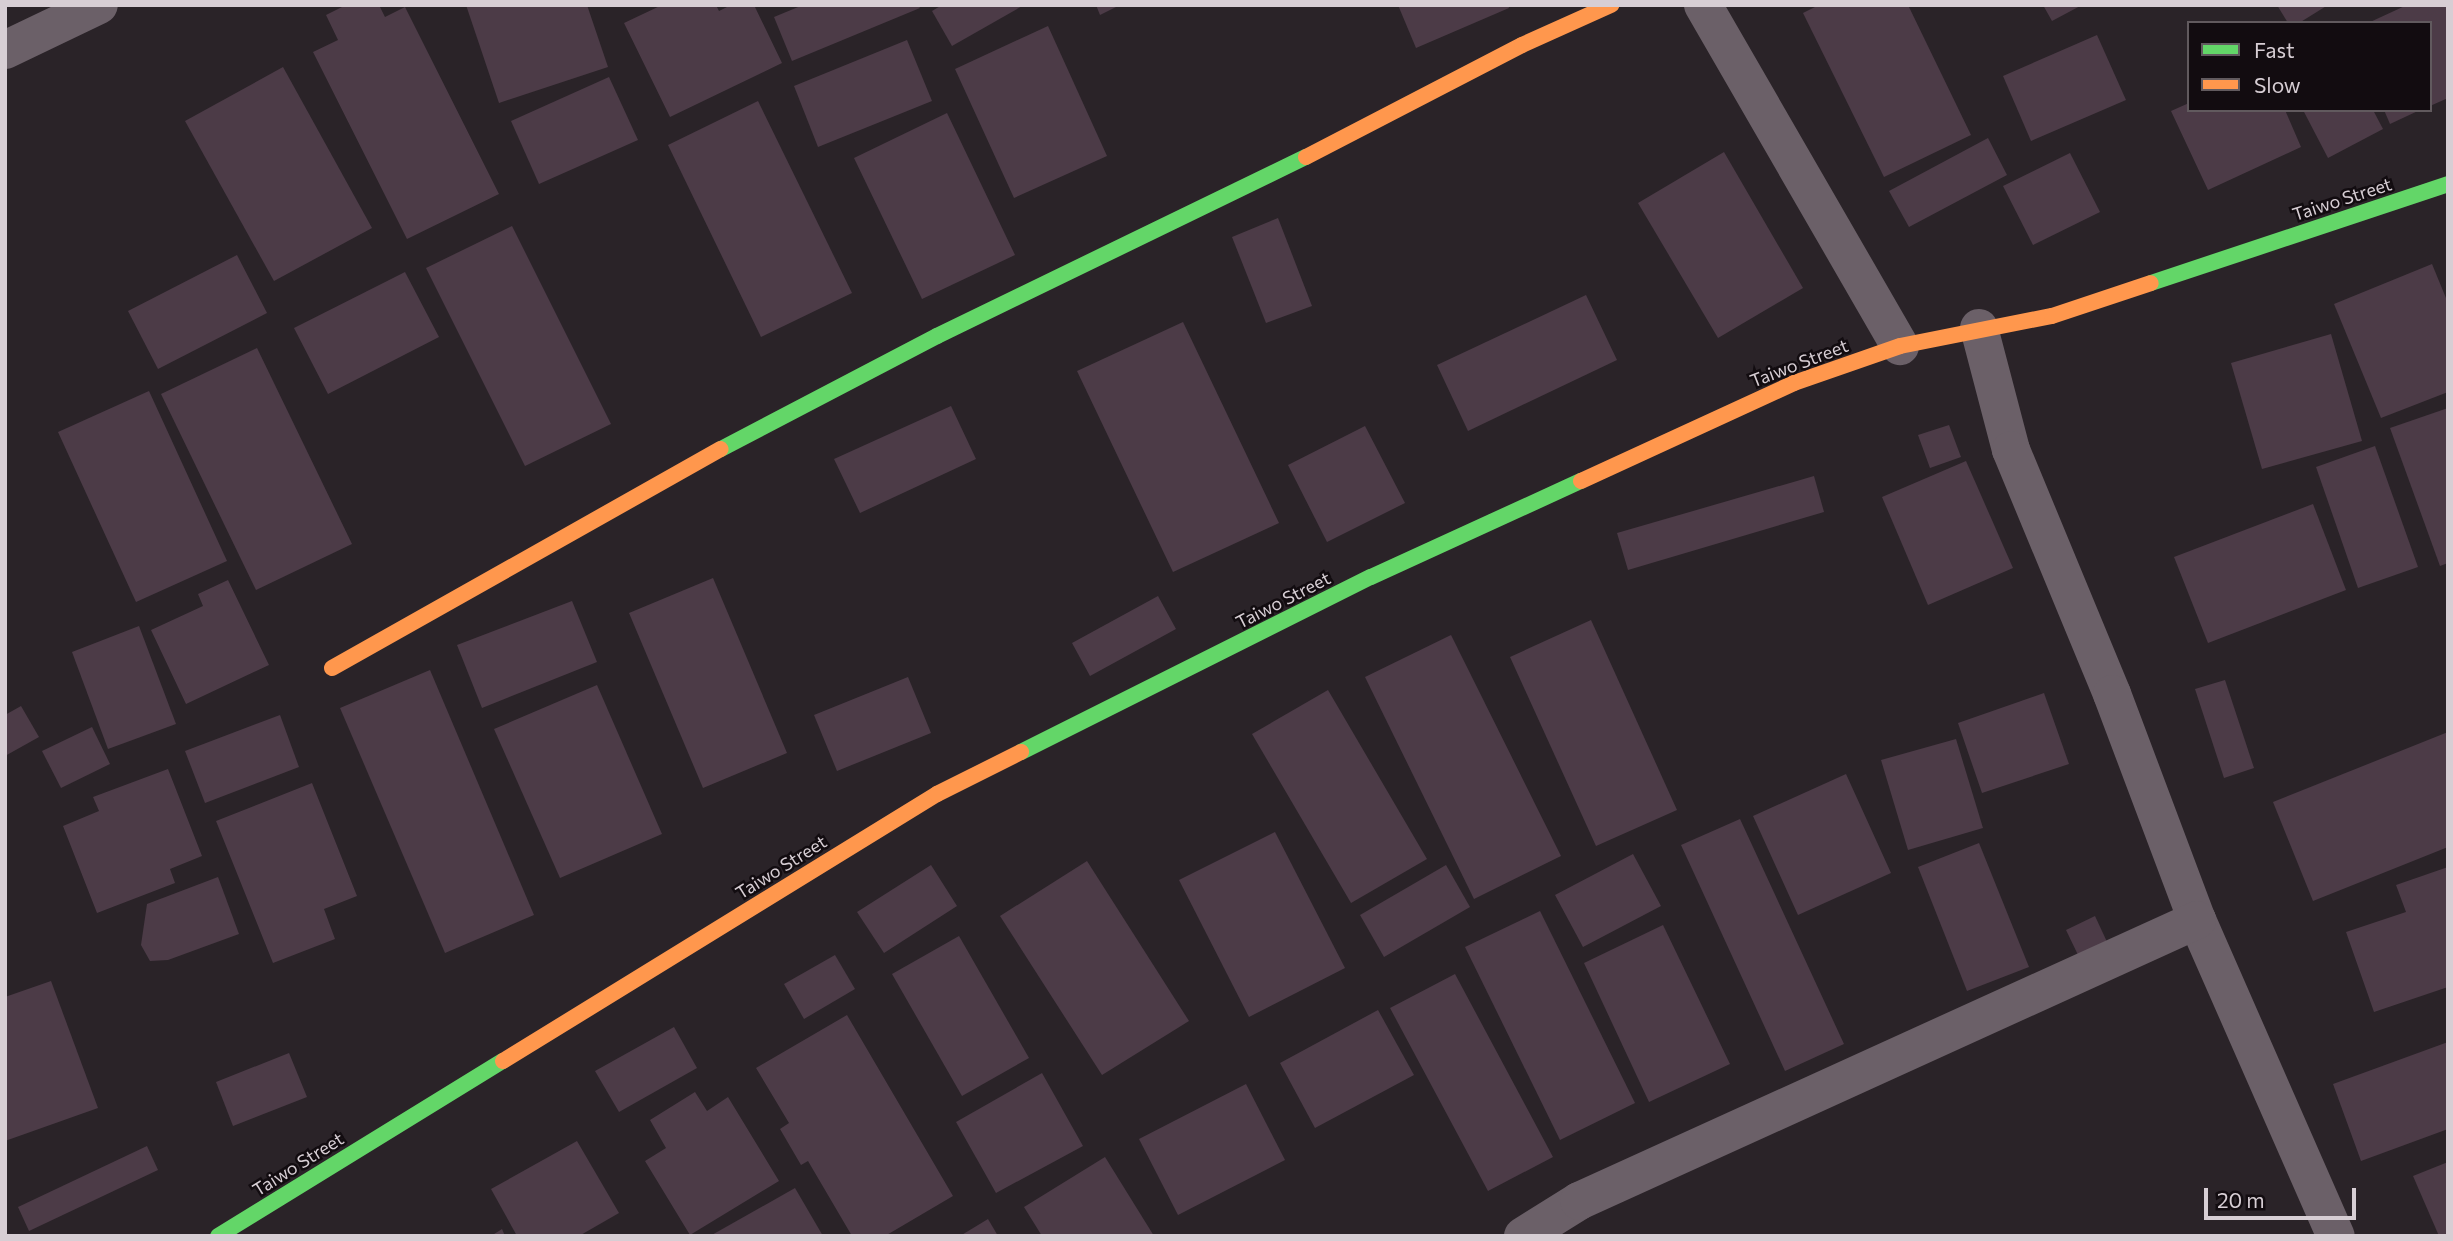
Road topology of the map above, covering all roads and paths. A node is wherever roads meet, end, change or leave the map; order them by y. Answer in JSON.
{"nodes":[{"id":1,"x":99,"y":5,"type":"edge"},
{"id":2,"x":1611,"y":5,"type":"edge"},
{"id":3,"x":1703,"y":5,"type":"edge"},
{"id":4,"x":5,"y":50,"type":"edge"},
{"id":5,"x":2448,"y":184,"type":"edge"},
{"id":6,"x":1979,"y":328,"type":"junction"},
{"id":7,"x":1900,"y":346,"type":"junction"},
{"id":8,"x":332,"y":668,"type":"dead end"},
{"id":9,"x":2197,"y":920,"type":"junction"},
{"id":10,"x":218,"y":1236,"type":"edge"},
{"id":11,"x":1524,"y":1236,"type":"edge"},
{"id":12,"x":2336,"y":1236,"type":"edge"}],
"edges":[{"from":1,"to":4,"type":"street"},
{"from":2,"to":8,"type":"street"},
{"from":3,"to":7,"type":"street"},
{"from":5,"to":6,"type":"street","name":"Taiwo Street"},
{"from":6,"to":7,"type":"street","name":"Taiwo Street"},
{"from":6,"to":9,"type":"street"},
{"from":7,"to":10,"type":"street","name":"Taiwo Street"},
{"from":9,"to":11,"type":"street"},
{"from":9,"to":12,"type":"street"}]}
